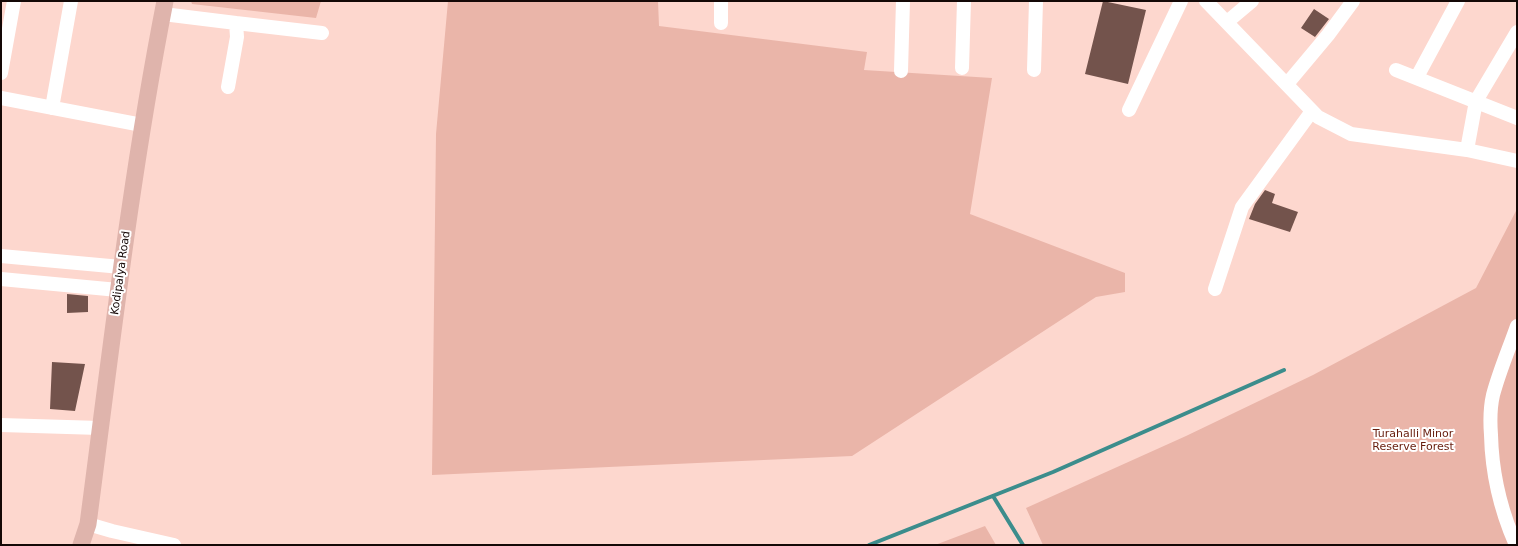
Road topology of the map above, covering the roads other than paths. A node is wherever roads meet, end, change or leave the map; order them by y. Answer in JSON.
{"nodes":[{"id":1,"x":14,"y":1,"type":"edge"},
{"id":2,"x":71,"y":1,"type":"edge"},
{"id":3,"x":721,"y":1,"type":"edge"},
{"id":4,"x":903,"y":1,"type":"edge"},
{"id":5,"x":964,"y":1,"type":"edge"},
{"id":6,"x":1036,"y":1,"type":"edge"},
{"id":7,"x":1181,"y":1,"type":"edge"},
{"id":8,"x":1206,"y":1,"type":"edge"},
{"id":9,"x":1252,"y":1,"type":"edge"},
{"id":10,"x":1353,"y":1,"type":"edge"},
{"id":11,"x":1458,"y":1,"type":"edge"},
{"id":12,"x":164,"y":8,"type":"edge"},
{"id":13,"x":1227,"y":22,"type":"junction"},
{"id":14,"x":236,"y":23,"type":"junction"},
{"id":15,"x":721,"y":23,"type":"dead end"},
{"id":16,"x":1517,"y":32,"type":"edge"},
{"id":17,"x":322,"y":33,"type":"dead end"},
{"id":18,"x":962,"y":68,"type":"dead end"},
{"id":19,"x":1034,"y":70,"type":"dead end"},
{"id":20,"x":1396,"y":70,"type":"dead end"},
{"id":21,"x":901,"y":71,"type":"dead end"},
{"id":22,"x":1,"y":73,"type":"edge"},
{"id":23,"x":1417,"y":77,"type":"junction"},
{"id":24,"x":1287,"y":84,"type":"junction"},
{"id":25,"x":228,"y":88,"type":"dead end"},
{"id":26,"x":1,"y":98,"type":"edge"},
{"id":27,"x":1476,"y":101,"type":"junction"},
{"id":28,"x":52,"y":108,"type":"junction"},
{"id":29,"x":1129,"y":110,"type":"dead end"},
{"id":30,"x":1312,"y":111,"type":"junction"},
{"id":31,"x":1517,"y":118,"type":"edge"},
{"id":32,"x":142,"y":125,"type":"junction"},
{"id":33,"x":1467,"y":150,"type":"junction"},
{"id":34,"x":1517,"y":160,"type":"edge"},
{"id":35,"x":1,"y":256,"type":"edge"},
{"id":36,"x":121,"y":267,"type":"junction"},
{"id":37,"x":1,"y":279,"type":"edge"},
{"id":38,"x":118,"y":290,"type":"junction"},
{"id":39,"x":1215,"y":290,"type":"dead end"},
{"id":40,"x":1517,"y":326,"type":"edge"},
{"id":41,"x":1,"y":425,"type":"edge"},
{"id":42,"x":100,"y":428,"type":"junction"},
{"id":43,"x":88,"y":524,"type":"junction"},
{"id":44,"x":81,"y":545,"type":"edge"},
{"id":45,"x":174,"y":545,"type":"edge"},
{"id":46,"x":1516,"y":545,"type":"edge"}],
"edges":[{"from":1,"to":22,"type":"street"},
{"from":2,"to":28,"type":"street"},
{"from":3,"to":15,"type":"street"},
{"from":4,"to":21,"type":"street"},
{"from":5,"to":18,"type":"street"},
{"from":6,"to":19,"type":"street"},
{"from":7,"to":29,"type":"street"},
{"from":8,"to":13,"type":"street"},
{"from":9,"to":13,"type":"street"},
{"from":10,"to":24,"type":"street"},
{"from":11,"to":23,"type":"street"},
{"from":12,"to":14,"type":"street"},
{"from":12,"to":32,"type":"main road","name":"Kodipalya Road"},
{"from":13,"to":24,"type":"street"},
{"from":14,"to":17,"type":"street"},
{"from":14,"to":25,"type":"street"},
{"from":16,"to":27,"type":"street"},
{"from":20,"to":23,"type":"street"},
{"from":23,"to":27,"type":"street"},
{"from":24,"to":30,"type":"street"},
{"from":26,"to":28,"type":"street"},
{"from":27,"to":31,"type":"street"},
{"from":27,"to":33,"type":"street"},
{"from":28,"to":32,"type":"street"},
{"from":30,"to":33,"type":"street"},
{"from":30,"to":39,"type":"street"},
{"from":32,"to":36,"type":"main road","name":"Kodipalya Road"},
{"from":33,"to":34,"type":"street"},
{"from":35,"to":36,"type":"street"},
{"from":36,"to":38,"type":"main road","name":"Kodipalya Road"},
{"from":37,"to":38,"type":"street"},
{"from":38,"to":42,"type":"main road","name":"Kodipalya Road"},
{"from":40,"to":46,"type":"street"},
{"from":41,"to":42,"type":"street"},
{"from":42,"to":43,"type":"main road","name":"Kodipalya Road"},
{"from":43,"to":44,"type":"main road","name":"Kodipalya Road"},
{"from":43,"to":45,"type":"street"}]}
